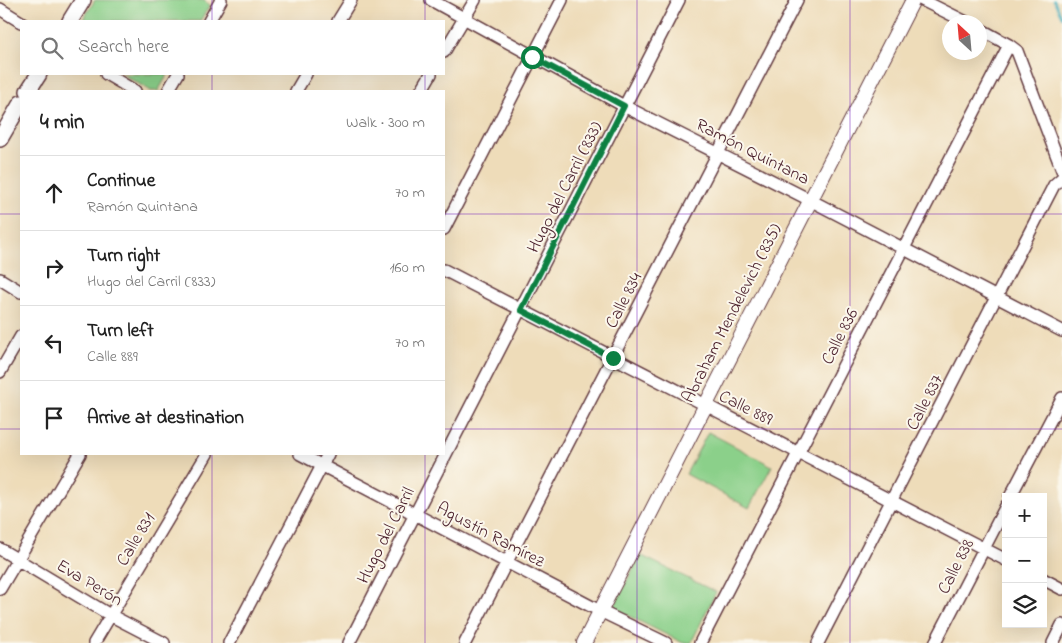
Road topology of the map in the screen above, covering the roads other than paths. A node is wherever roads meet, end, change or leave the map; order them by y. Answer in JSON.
{"nodes":[{"id":1,"x":83,"y":0,"type":"edge"},
{"id":2,"x":221,"y":0,"type":"edge"},
{"id":3,"x":351,"y":0,"type":"edge"},
{"id":4,"x":431,"y":0,"type":"edge"},
{"id":5,"x":475,"y":0,"type":"edge"},
{"id":6,"x":562,"y":0,"type":"edge"},
{"id":7,"x":679,"y":0,"type":"edge"},
{"id":8,"x":797,"y":0,"type":"edge"},
{"id":9,"x":913,"y":0,"type":"edge"},
{"id":10,"x":922,"y":0,"type":"edge"},
{"id":11,"x":0,"y":9,"type":"edge"},
{"id":12,"x":952,"y":15,"type":"edge"},
{"id":13,"x":463,"y":19,"type":"junction"},
{"id":14,"x":71,"y":20,"type":"edge"},
{"id":15,"x":210,"y":20,"type":"edge"},
{"id":16,"x":339,"y":20,"type":"edge"},
{"id":17,"x":20,"y":21,"type":"edge"},
{"id":18,"x":987,"y":34,"type":"edge"},
{"id":19,"x":1009,"y":45,"type":"junction"},
{"id":20,"x":445,"y":50,"type":"edge"},
{"id":21,"x":532,"y":57,"type":"junction"},
{"id":22,"x":38,"y":75,"type":"edge"},
{"id":23,"x":108,"y":75,"type":"edge"},
{"id":24,"x":177,"y":75,"type":"edge"},
{"id":25,"x":305,"y":75,"type":"edge"},
{"id":26,"x":430,"y":75,"type":"edge"},
{"id":27,"x":29,"y":90,"type":"edge"},
{"id":28,"x":133,"y":90,"type":"edge"},
{"id":29,"x":169,"y":90,"type":"edge"},
{"id":30,"x":297,"y":90,"type":"edge"},
{"id":31,"x":422,"y":90,"type":"edge"},
{"id":32,"x":20,"y":105,"type":"edge"},
{"id":33,"x":624,"y":106,"type":"junction"},
{"id":34,"x":0,"y":139,"type":"edge"},
{"id":35,"x":718,"y":153,"type":"junction"},
{"id":36,"x":1062,"y":170,"type":"edge"},
{"id":37,"x":1062,"y":178,"type":"edge"},
{"id":38,"x":810,"y":200,"type":"junction"},
{"id":39,"x":445,"y":227,"type":"edge"},
{"id":40,"x":904,"y":249,"type":"junction"},
{"id":41,"x":445,"y":271,"type":"edge"},
{"id":42,"x":0,"y":279,"type":"edge"},
{"id":43,"x":20,"y":291,"type":"edge"},
{"id":44,"x":997,"y":298,"type":"junction"},
{"id":45,"x":521,"y":310,"type":"junction"},
{"id":46,"x":1062,"y":330,"type":"edge"},
{"id":47,"x":20,"y":338,"type":"edge"},
{"id":48,"x":613,"y":358,"type":"junction"},
{"id":49,"x":0,"y":372,"type":"edge"},
{"id":50,"x":1062,"y":398,"type":"edge"},
{"id":51,"x":705,"y":406,"type":"junction"},
{"id":52,"x":798,"y":454,"type":"junction"},
{"id":53,"x":79,"y":455,"type":"edge"},
{"id":54,"x":206,"y":455,"type":"edge"},
{"id":55,"x":302,"y":455,"type":"edge"},
{"id":56,"x":327,"y":455,"type":"edge"},
{"id":57,"x":322,"y":465,"type":"junction"},
{"id":58,"x":1012,"y":493,"type":"edge"},
{"id":59,"x":892,"y":502,"type":"junction"},
{"id":60,"x":1002,"y":513,"type":"edge"},
{"id":61,"x":416,"y":514,"type":"junction"},
{"id":62,"x":0,"y":548,"type":"edge"},
{"id":63,"x":983,"y":548,"type":"junction"},
{"id":64,"x":1002,"y":558,"type":"edge"},
{"id":65,"x":17,"y":559,"type":"junction"},
{"id":66,"x":508,"y":562,"type":"junction"},
{"id":67,"x":1047,"y":581,"type":"edge"},
{"id":68,"x":0,"y":588,"type":"edge"},
{"id":69,"x":1062,"y":589,"type":"edge"},
{"id":70,"x":600,"y":611,"type":"junction"},
{"id":71,"x":110,"y":615,"type":"junction"},
{"id":72,"x":1062,"y":625,"type":"edge"},
{"id":73,"x":94,"y":643,"type":"edge"},
{"id":74,"x":164,"y":643,"type":"edge"},
{"id":75,"x":229,"y":643,"type":"edge"},
{"id":76,"x":348,"y":643,"type":"edge"},
{"id":77,"x":465,"y":643,"type":"edge"},
{"id":78,"x":584,"y":643,"type":"edge"},
{"id":79,"x":666,"y":643,"type":"edge"},
{"id":80,"x":700,"y":643,"type":"edge"},
{"id":81,"x":818,"y":643,"type":"edge"},
{"id":82,"x":935,"y":643,"type":"edge"},
{"id":83,"x":1053,"y":643,"type":"edge"}],
"edges":[{"from":1,"to":14,"type":"main road"},
{"from":2,"to":15,"type":"street"},
{"from":3,"to":16,"type":"street"},
{"from":4,"to":13,"type":"street","name":"Ramón Quintana"},
{"from":5,"to":13,"type":"street"},
{"from":6,"to":21,"type":"street"},
{"from":7,"to":33,"type":"street","name":"Hugo del Carril (833)"},
{"from":8,"to":35,"type":"street","name":"Calle 834"},
{"from":9,"to":38,"type":"street","name":"Abraham Mendelevich (835)"},
{"from":10,"to":12,"type":"street"},
{"from":11,"to":17,"type":"street"},
{"from":13,"to":20,"type":"street"},
{"from":13,"to":21,"type":"street","name":"Ramón Quintana"},
{"from":18,"to":19,"type":"street"},
{"from":19,"to":36,"type":"street"},
{"from":19,"to":40,"type":"street","name":"Calle 836"},
{"from":21,"to":33,"type":"street","name":"Ramón Quintana"},
{"from":21,"to":39,"type":"street"},
{"from":22,"to":27,"type":"main road"},
{"from":23,"to":28,"type":"street"},
{"from":24,"to":29,"type":"street"},
{"from":25,"to":30,"type":"street"},
{"from":26,"to":31,"type":"street"},
{"from":32,"to":34,"type":"main road"},
{"from":33,"to":35,"type":"street","name":"Ramón Quintana"},
{"from":33,"to":45,"type":"street","name":"Hugo del Carril (833)"},
{"from":35,"to":38,"type":"street","name":"Ramón Quintana"},
{"from":35,"to":48,"type":"street","name":"Calle 834"},
{"from":37,"to":44,"type":"street","name":"Calle 837"},
{"from":38,"to":40,"type":"street","name":"Ramón Quintana"},
{"from":38,"to":51,"type":"street","name":"Abraham Mendelevich (835)"},
{"from":40,"to":44,"type":"street","name":"Ramón Quintana"},
{"from":40,"to":52,"type":"street","name":"Calle 836"},
{"from":41,"to":45,"type":"street","name":"Calle 889"},
{"from":42,"to":43,"type":"street"},
{"from":44,"to":46,"type":"street","name":"Ramón Quintana"},
{"from":44,"to":59,"type":"street","name":"Calle 837"},
{"from":45,"to":48,"type":"street","name":"Calle 889"},
{"from":45,"to":61,"type":"street","name":"Hugo del Carril"},
{"from":47,"to":49,"type":"street"},
{"from":48,"to":51,"type":"street","name":"Calle 889"},
{"from":48,"to":66,"type":"street","name":"Calle 834"},
{"from":50,"to":58,"type":"street"},
{"from":51,"to":52,"type":"street","name":"Calle 889"},
{"from":51,"to":70,"type":"street","name":"Abraham Mendelevich (835)"},
{"from":52,"to":59,"type":"street","name":"Calle 889"},
{"from":52,"to":80,"type":"street","name":"Calle 836"},
{"from":53,"to":65,"type":"street"},
{"from":54,"to":71,"type":"street","name":"Calle 831"},
{"from":55,"to":57,"type":"street","name":"Agustín Ramírez"},
{"from":56,"to":57,"type":"street"},
{"from":57,"to":61,"type":"street","name":"Agustín Ramírez"},
{"from":57,"to":75,"type":"street"},
{"from":59,"to":63,"type":"street","name":"Calle 889"},
{"from":59,"to":81,"type":"street","name":"Calle 837"},
{"from":60,"to":63,"type":"street","name":"Calle 838"},
{"from":61,"to":66,"type":"street","name":"Agustín Ramírez"},
{"from":61,"to":76,"type":"street","name":"Hugo del Carril"},
{"from":62,"to":65,"type":"street","name":"Eva Perón"},
{"from":63,"to":64,"type":"street","name":"Calle 889"},
{"from":63,"to":82,"type":"street","name":"Calle 838"},
{"from":65,"to":68,"type":"street"},
{"from":65,"to":71,"type":"street","name":"Eva Perón"},
{"from":66,"to":70,"type":"street","name":"Agustín Ramírez"},
{"from":66,"to":77,"type":"street","name":"Calle 834"},
{"from":67,"to":69,"type":"street"},
{"from":70,"to":78,"type":"street","name":"Abraham Mendelevich (835)"},
{"from":70,"to":79,"type":"street","name":"Agustín Ramírez"},
{"from":71,"to":73,"type":"street","name":"Calle 831"},
{"from":71,"to":74,"type":"street","name":"Eva Perón"},
{"from":72,"to":83,"type":"street"}]}
